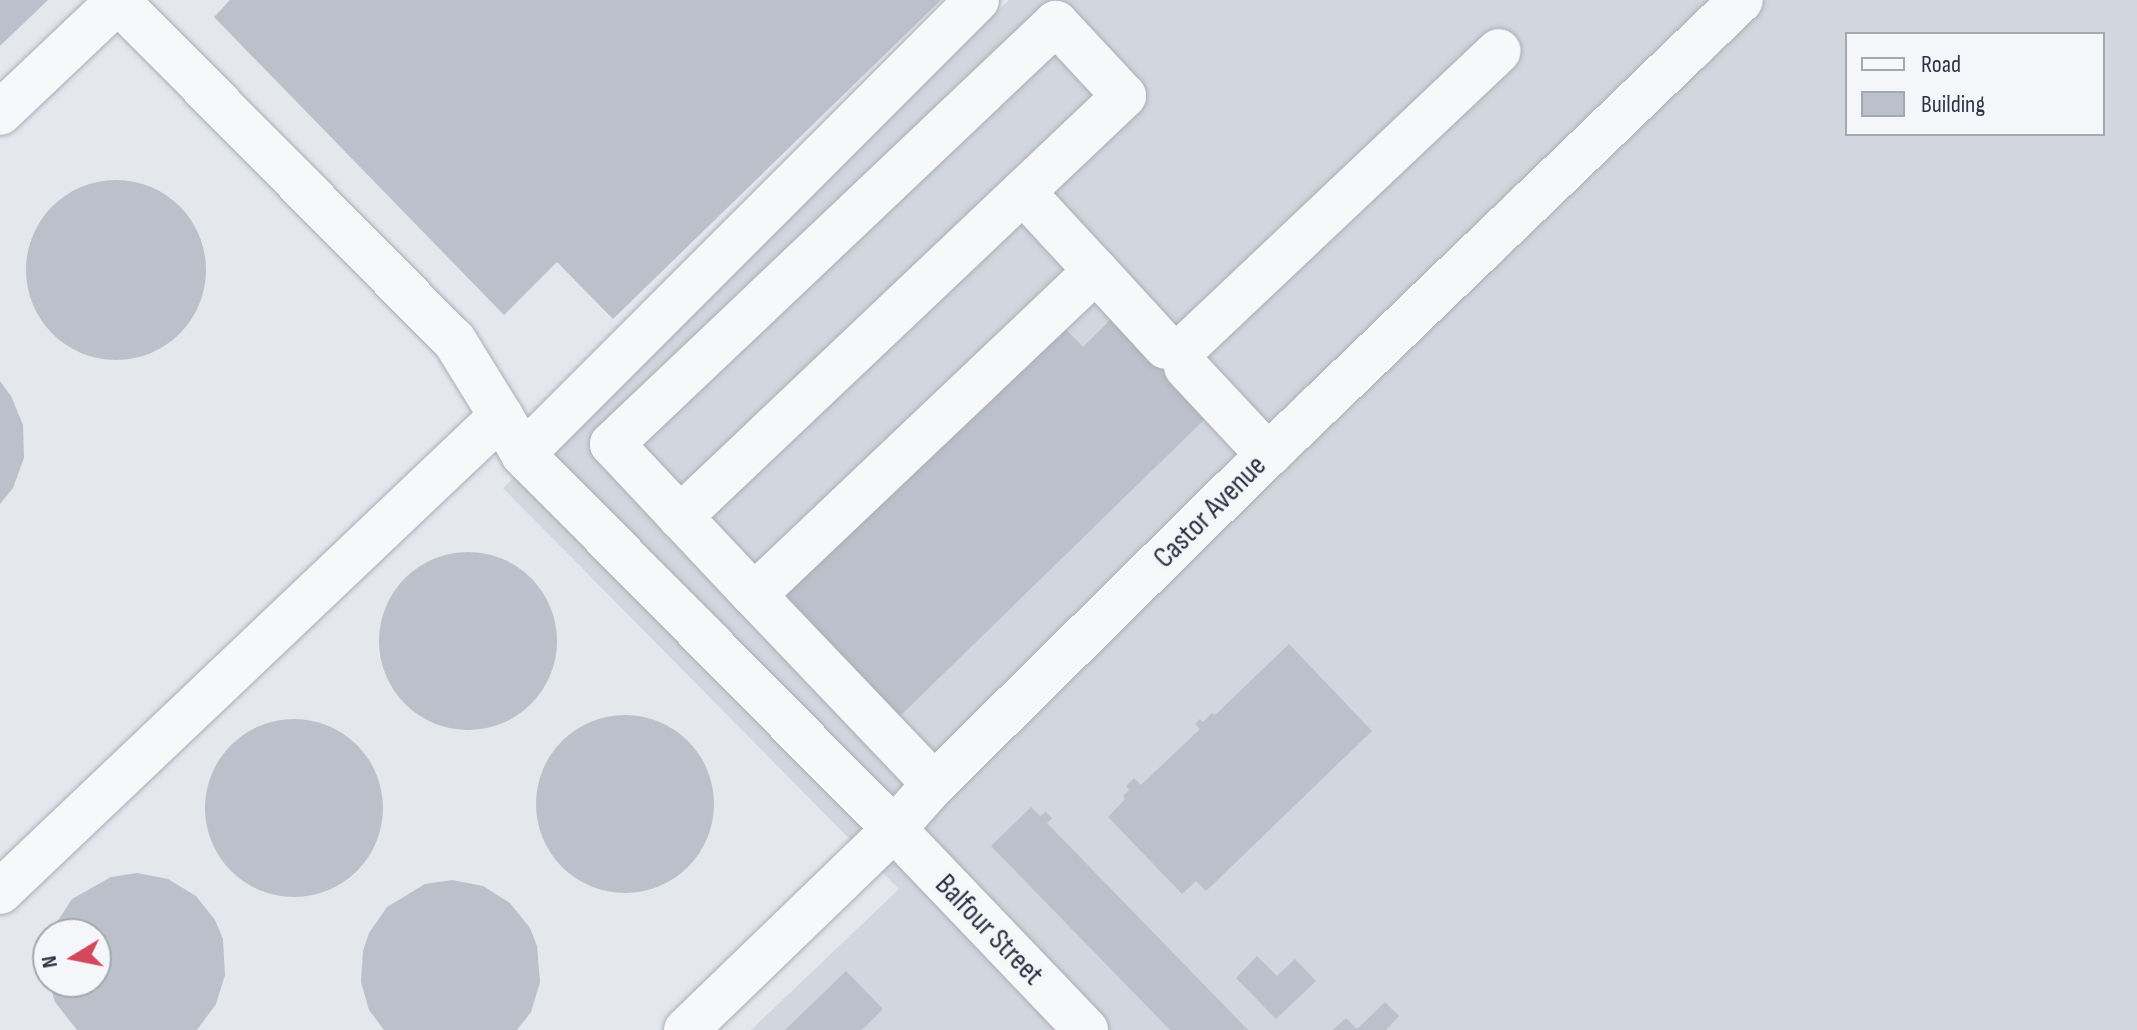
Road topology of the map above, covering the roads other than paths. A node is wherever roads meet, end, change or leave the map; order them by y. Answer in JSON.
{"nodes":[{"id":1,"x":118,"y":0,"type":"edge"},
{"id":2,"x":977,"y":0,"type":"edge"},
{"id":3,"x":1741,"y":0,"type":"edge"},
{"id":4,"x":1499,"y":51,"type":"dead end"},
{"id":5,"x":0,"y":113,"type":"edge"},
{"id":6,"x":1023,"y":192,"type":"junction"},
{"id":7,"x":1096,"y":271,"type":"junction"},
{"id":8,"x":1181,"y":352,"type":"junction"},
{"id":9,"x":501,"y":416,"type":"junction"},
{"id":10,"x":523,"y":454,"type":"junction"},
{"id":11,"x":1268,"y":455,"type":"junction"},
{"id":12,"x":644,"y":478,"type":"junction"},
{"id":13,"x":680,"y":517,"type":"junction"},
{"id":14,"x":598,"y":529,"type":"junction"},
{"id":15,"x":754,"y":595,"type":"junction"},
{"id":16,"x":934,"y":784,"type":"junction"},
{"id":17,"x":894,"y":829,"type":"junction"},
{"id":18,"x":0,"y":892,"type":"edge"},
{"id":19,"x":686,"y":1030,"type":"edge"},
{"id":20,"x":1086,"y":1030,"type":"edge"}],
"edges":[{"from":1,"to":5,"type":"street"},
{"from":1,"to":9,"type":"street","name":"Balfour Street"},
{"from":2,"to":10,"type":"street"},
{"from":3,"to":11,"type":"street","name":"Castor Avenue"},
{"from":4,"to":8,"type":"street"},
{"from":6,"to":7,"type":"street"},
{"from":6,"to":12,"type":"street"},
{"from":6,"to":13,"type":"street"},
{"from":7,"to":8,"type":"street"},
{"from":7,"to":15,"type":"street"},
{"from":8,"to":11,"type":"street"},
{"from":9,"to":10,"type":"street","name":"Balfour Street"},
{"from":9,"to":18,"type":"street"},
{"from":10,"to":14,"type":"street","name":"Balfour Street"},
{"from":11,"to":16,"type":"street","name":"Castor Avenue"},
{"from":12,"to":13,"type":"street"},
{"from":12,"to":14,"type":"street"},
{"from":13,"to":15,"type":"street"},
{"from":14,"to":17,"type":"street","name":"Balfour Street"},
{"from":15,"to":16,"type":"street"},
{"from":16,"to":17,"type":"street","name":"Castor Avenue"},
{"from":17,"to":19,"type":"street","name":"Castor Avenue"},
{"from":17,"to":20,"type":"street","name":"Balfour Street"}]}
